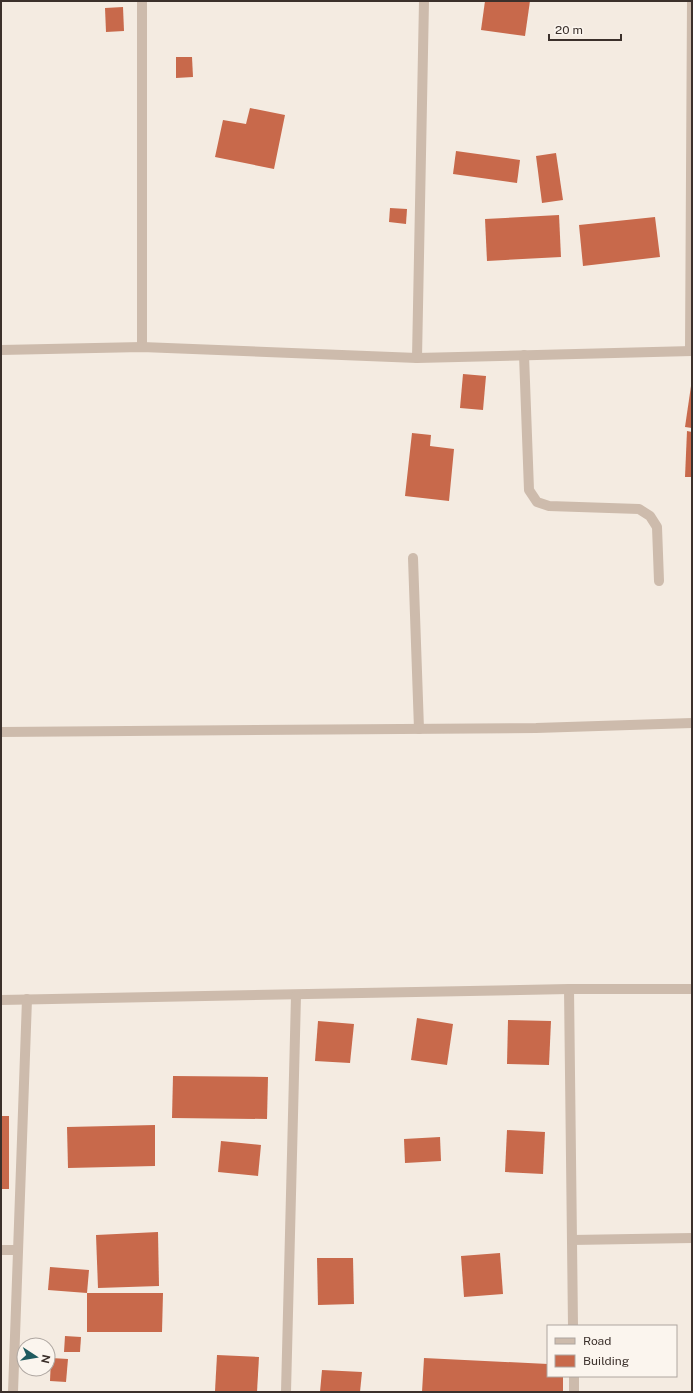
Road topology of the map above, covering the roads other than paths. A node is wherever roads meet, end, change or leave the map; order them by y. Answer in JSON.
{"nodes":[{"id":1,"x":142,"y":1,"type":"edge"},
{"id":2,"x":424,"y":1,"type":"edge"},
{"id":3,"x":692,"y":1,"type":"edge"},
{"id":4,"x":142,"y":347,"type":"junction"},
{"id":5,"x":1,"y":350,"type":"edge"},
{"id":6,"x":691,"y":351,"type":"edge"},
{"id":7,"x":524,"y":355,"type":"junction"},
{"id":8,"x":417,"y":358,"type":"junction"},
{"id":9,"x":413,"y":558,"type":"dead end"},
{"id":10,"x":659,"y":582,"type":"dead end"},
{"id":11,"x":692,"y":723,"type":"edge"},
{"id":12,"x":419,"y":729,"type":"junction"},
{"id":13,"x":1,"y":732,"type":"edge"},
{"id":14,"x":569,"y":989,"type":"junction"},
{"id":15,"x":692,"y":989,"type":"edge"},
{"id":16,"x":296,"y":996,"type":"junction"},
{"id":17,"x":27,"y":999,"type":"junction"},
{"id":18,"x":1,"y":1000,"type":"edge"},
{"id":19,"x":692,"y":1238,"type":"edge"},
{"id":20,"x":572,"y":1240,"type":"junction"},
{"id":21,"x":1,"y":1250,"type":"edge"},
{"id":22,"x":18,"y":1250,"type":"junction"},
{"id":23,"x":573,"y":1325,"type":"edge"},
{"id":24,"x":574,"y":1377,"type":"edge"},
{"id":25,"x":13,"y":1392,"type":"edge"},
{"id":26,"x":286,"y":1392,"type":"edge"},
{"id":27,"x":574,"y":1392,"type":"edge"}],
"edges":[{"from":1,"to":4,"type":"street"},
{"from":2,"to":8,"type":"street"},
{"from":3,"to":6,"type":"street"},
{"from":4,"to":5,"type":"street"},
{"from":4,"to":8,"type":"street"},
{"from":6,"to":7,"type":"street"},
{"from":7,"to":8,"type":"street"},
{"from":7,"to":10,"type":"street"},
{"from":9,"to":12,"type":"street"},
{"from":11,"to":12,"type":"street"},
{"from":12,"to":13,"type":"street"},
{"from":14,"to":15,"type":"street"},
{"from":14,"to":16,"type":"street"},
{"from":14,"to":20,"type":"street"},
{"from":16,"to":17,"type":"street"},
{"from":16,"to":26,"type":"street"},
{"from":17,"to":18,"type":"street"},
{"from":17,"to":22,"type":"street"},
{"from":19,"to":20,"type":"street"},
{"from":20,"to":23,"type":"street"},
{"from":21,"to":22,"type":"street"},
{"from":22,"to":25,"type":"street"},
{"from":24,"to":27,"type":"street"}]}
